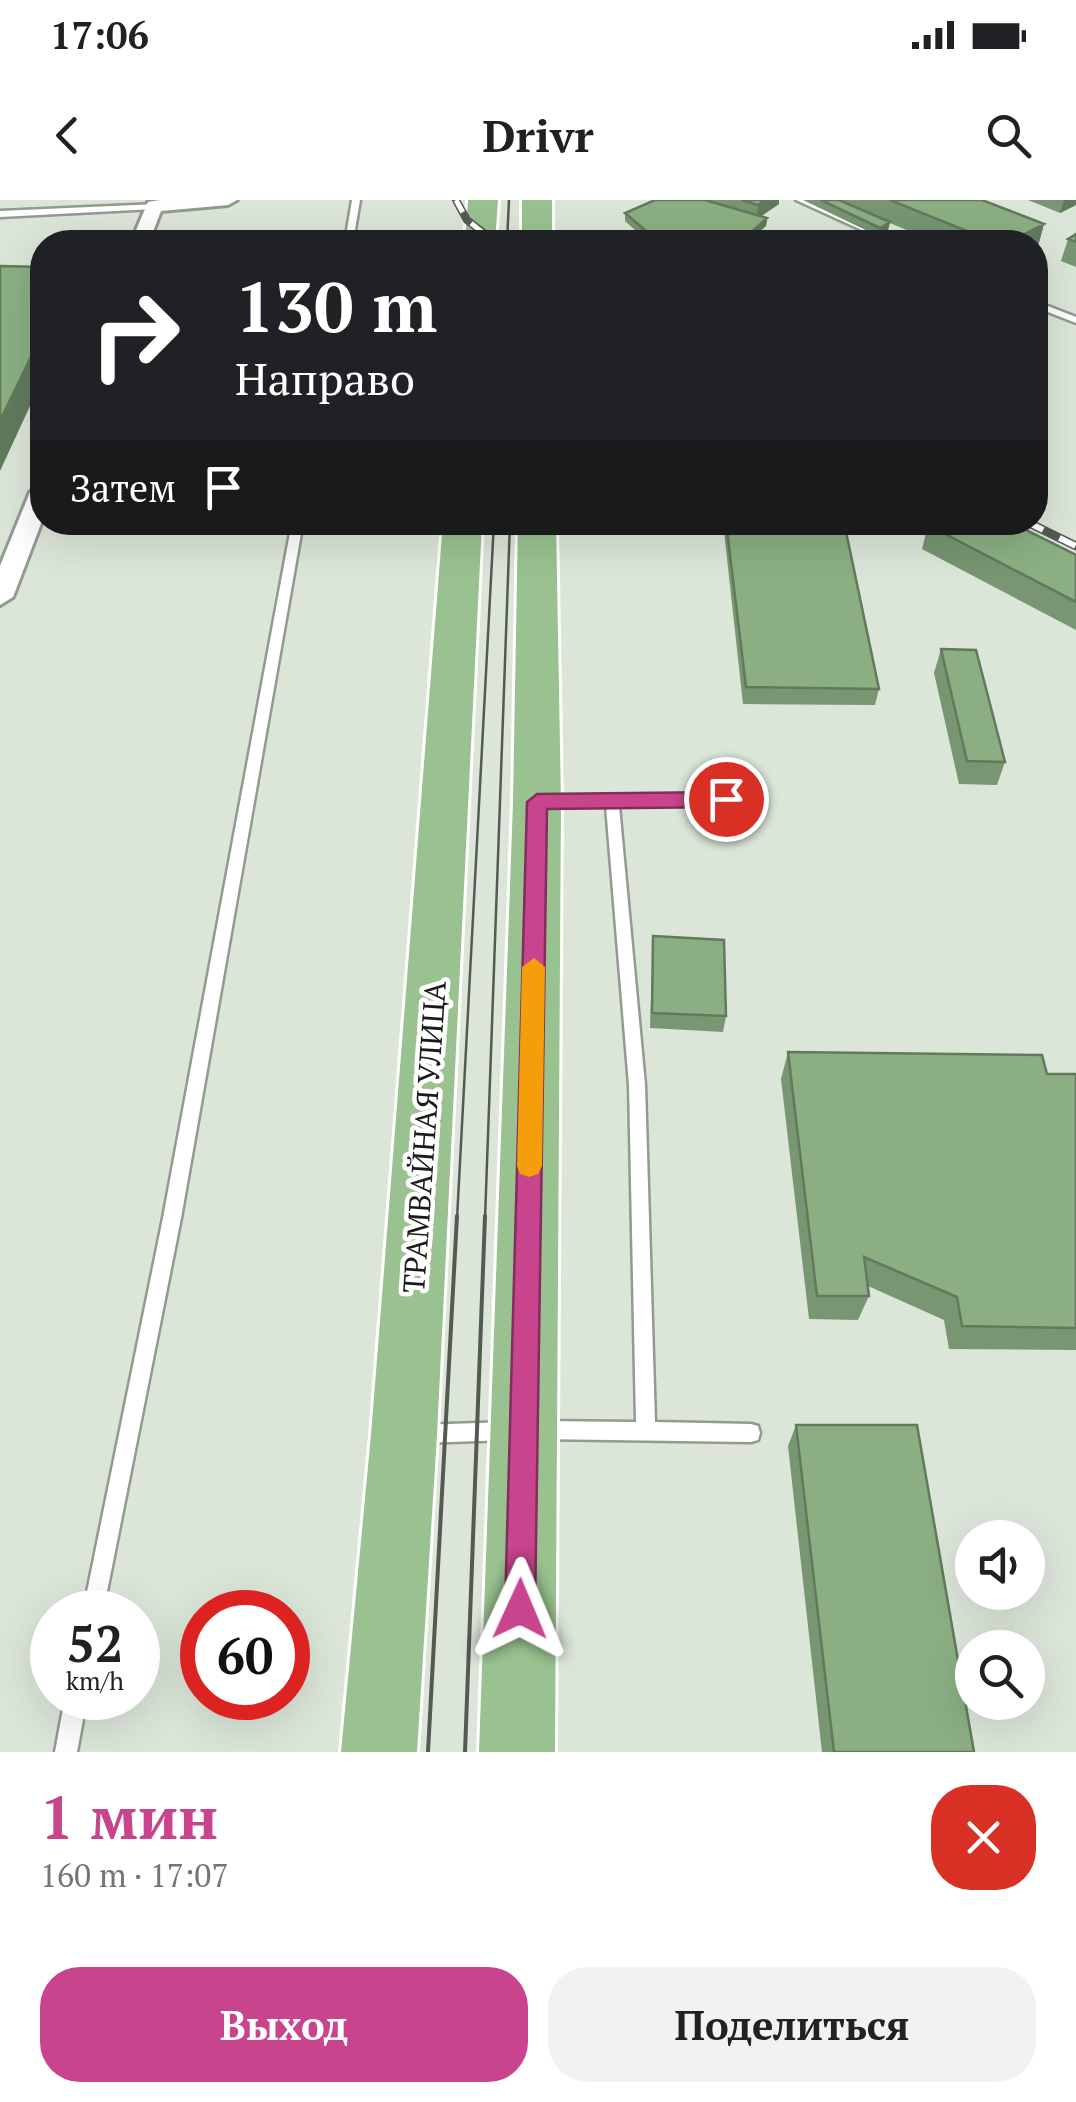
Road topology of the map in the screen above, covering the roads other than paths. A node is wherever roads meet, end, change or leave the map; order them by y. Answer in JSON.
{"nodes":[{"id":1,"x":228,"y":200,"type":"edge"},
{"id":2,"x":356,"y":200,"type":"edge"},
{"id":3,"x":483,"y":200,"type":"edge"},
{"id":4,"x":537,"y":200,"type":"edge"},
{"id":5,"x":800,"y":200,"type":"edge"},
{"id":6,"x":154,"y":206,"type":"junction"},
{"id":7,"x":0,"y":214,"type":"edge"},
{"id":8,"x":145,"y":230,"type":"edge"},
{"id":9,"x":351,"y":230,"type":"edge"},
{"id":10,"x":481,"y":230,"type":"edge"},
{"id":11,"x":537,"y":230,"type":"edge"},
{"id":12,"x":867,"y":230,"type":"edge"},
{"id":13,"x":1048,"y":309,"type":"edge"},
{"id":14,"x":1076,"y":320,"type":"edge"},
{"id":15,"x":30,"y":522,"type":"edge"},
{"id":16,"x":296,"y":535,"type":"edge"},
{"id":17,"x":462,"y":535,"type":"edge"},
{"id":18,"x":537,"y":535,"type":"edge"},
{"id":19,"x":0,"y":597,"type":"edge"},
{"id":20,"x":726,"y":799,"type":"dead end"},
{"id":21,"x":612,"y":801,"type":"junction"},
{"id":22,"x":537,"y":802,"type":"junction"},
{"id":23,"x":524,"y":1430,"type":"junction"},
{"id":24,"x":646,"y":1432,"type":"junction"},
{"id":25,"x":751,"y":1433,"type":"dead end"},
{"id":26,"x":404,"y":1435,"type":"junction"},
{"id":27,"x":97,"y":1590,"type":"edge"},
{"id":28,"x":72,"y":1720,"type":"edge"},
{"id":29,"x":66,"y":1752,"type":"edge"},
{"id":30,"x":378,"y":1752,"type":"edge"},
{"id":31,"x":517,"y":1752,"type":"edge"}],
"edges":[{"from":1,"to":6,"type":"street"},
{"from":2,"to":9,"type":"lane"},
{"from":3,"to":10,"type":"main road"},
{"from":4,"to":11,"type":"main road"},
{"from":5,"to":12,"type":"lane"},
{"from":6,"to":7,"type":"lane"},
{"from":6,"to":8,"type":"street"},
{"from":13,"to":14,"type":"lane"},
{"from":15,"to":19,"type":"street"},
{"from":16,"to":27,"type":"lane"},
{"from":17,"to":26,"type":"main road","name":"ТРАМВАЙНАЯ УЛИЦА"},
{"from":18,"to":22,"type":"main road"},
{"from":20,"to":21,"type":"lane"},
{"from":21,"to":22,"type":"lane"},
{"from":21,"to":24,"type":"lane"},
{"from":22,"to":23,"type":"main road"},
{"from":23,"to":24,"type":"lane"},
{"from":23,"to":26,"type":"lane"},
{"from":23,"to":31,"type":"main road"},
{"from":24,"to":25,"type":"lane"},
{"from":26,"to":30,"type":"main road","name":"ТРАМВАЙНАЯ УЛИЦА"},
{"from":28,"to":29,"type":"lane"}]}
